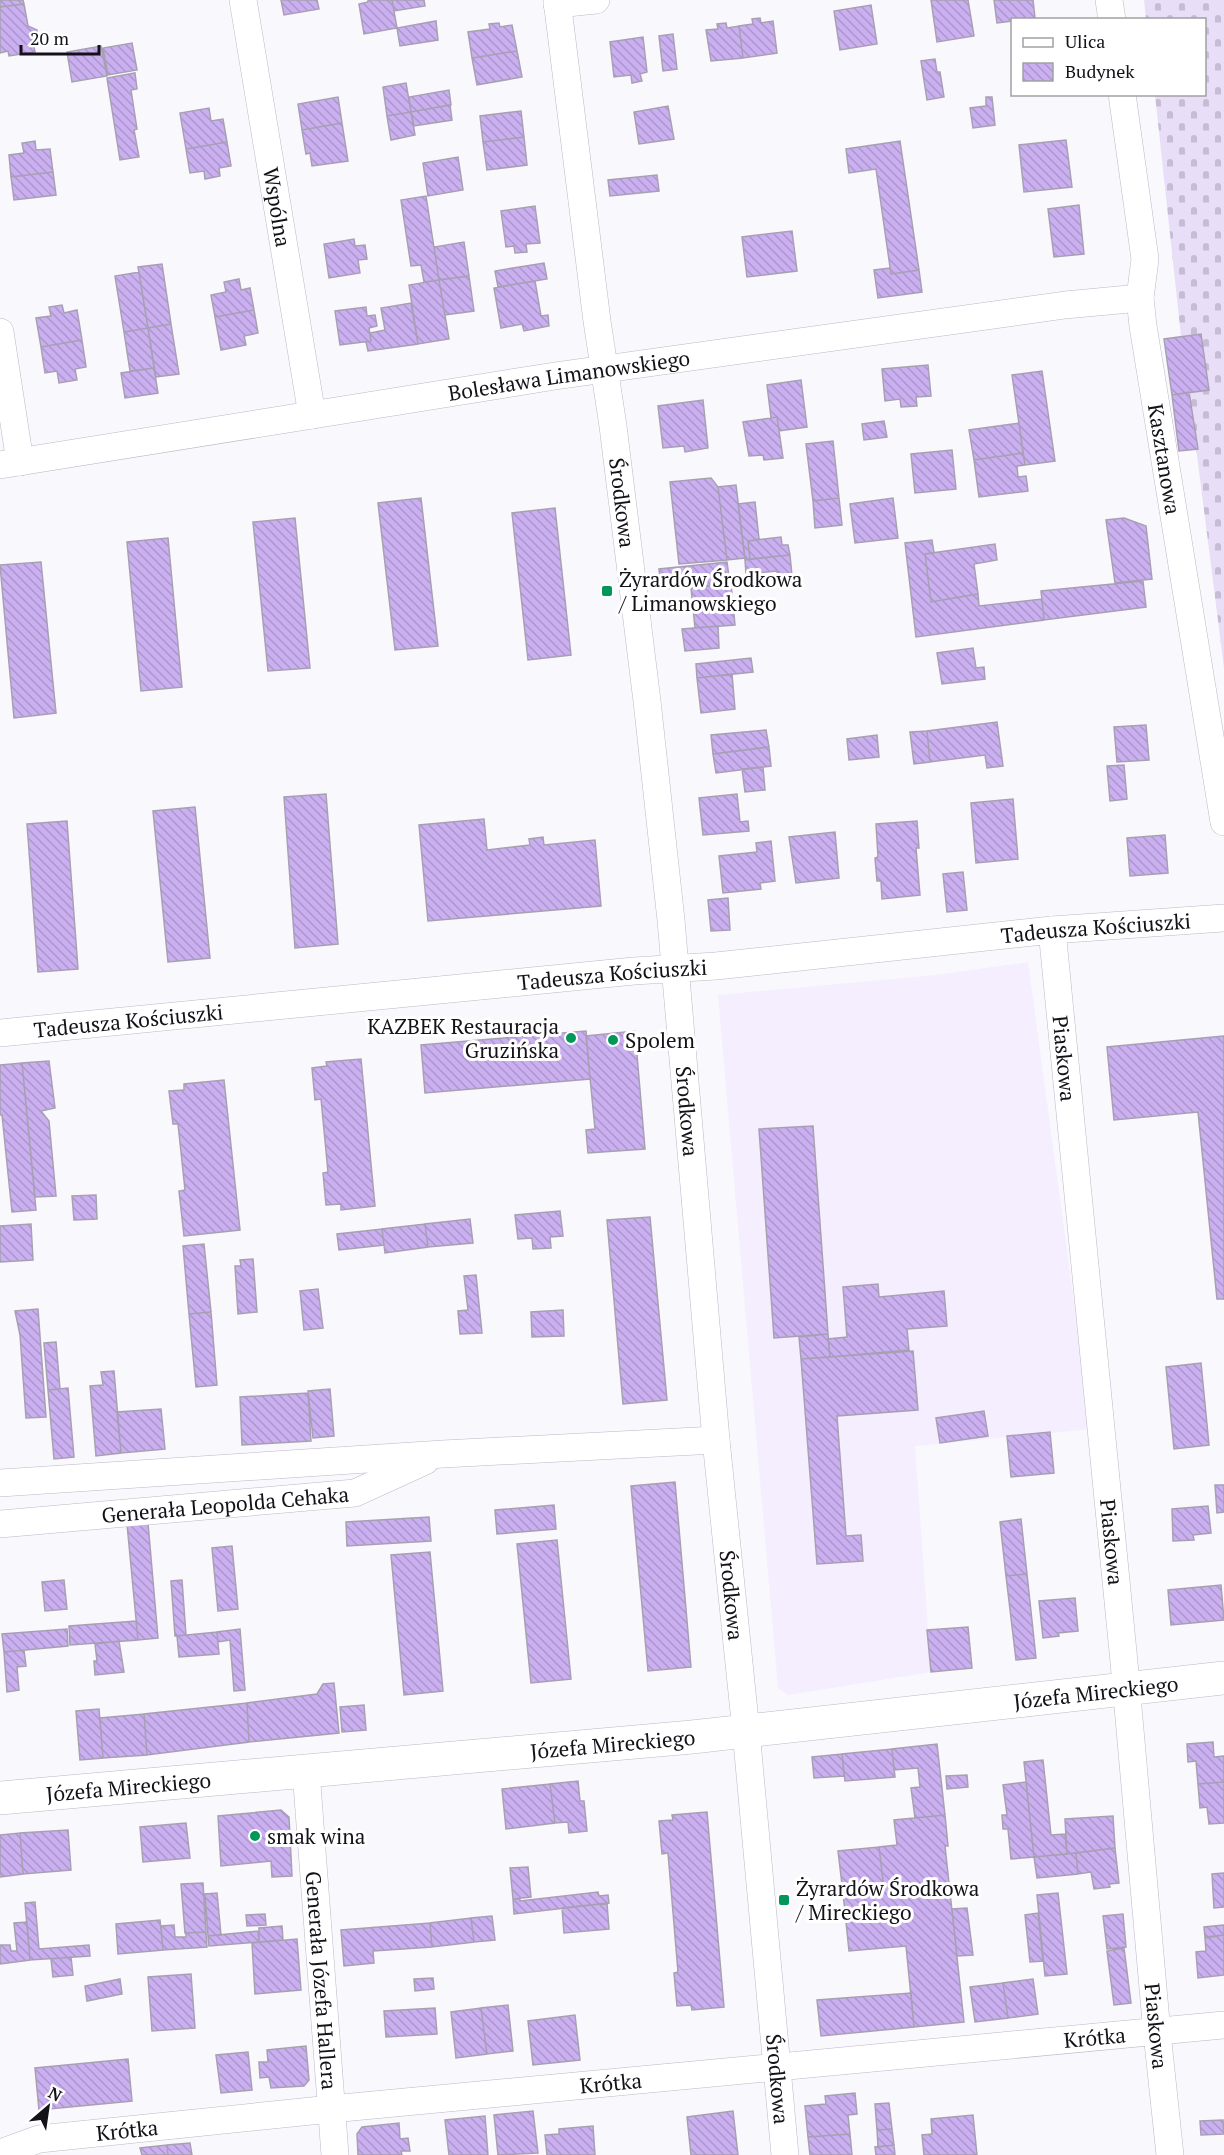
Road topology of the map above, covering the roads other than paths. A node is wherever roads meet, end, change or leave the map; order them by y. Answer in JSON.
{"nodes":[{"id":1,"x":243,"y":0,"type":"edge"},
{"id":2,"x":596,"y":0,"type":"edge"},
{"id":3,"x":1109,"y":0,"type":"edge"},
{"id":4,"x":557,"y":2,"type":"edge"},
{"id":5,"x":1112,"y":18,"type":"edge"},
{"id":6,"x":1122,"y":96,"type":"edge"},
{"id":7,"x":1140,"y":298,"type":"junction"},
{"id":8,"x":0,"y":332,"type":"edge"},
{"id":9,"x":604,"y":369,"type":"junction"},
{"id":10,"x":312,"y":415,"type":"junction"},
{"id":11,"x":10,"y":464,"type":"edge"},
{"id":12,"x":1217,"y":746,"type":"edge"},
{"id":13,"x":1224,"y":822,"type":"edge"},
{"id":14,"x":1224,"y":918,"type":"edge"},
{"id":15,"x":1052,"y":930,"type":"junction"},
{"id":16,"x":675,"y":968,"type":"junction"},
{"id":17,"x":0,"y":1033,"type":"edge"},
{"id":18,"x":716,"y":1440,"type":"junction"},
{"id":19,"x":443,"y":1454,"type":"junction"},
{"id":20,"x":0,"y":1484,"type":"edge"},
{"id":21,"x":0,"y":1524,"type":"edge"},
{"id":22,"x":1224,"y":1678,"type":"edge"},
{"id":23,"x":1126,"y":1687,"type":"junction"},
{"id":24,"x":746,"y":1731,"type":"junction"},
{"id":25,"x":306,"y":1771,"type":"junction"},
{"id":26,"x":0,"y":1798,"type":"edge"},
{"id":27,"x":1224,"y":2025,"type":"edge"},
{"id":28,"x":1157,"y":2032,"type":"junction"},
{"id":29,"x":776,"y":2068,"type":"junction"},
{"id":30,"x":331,"y":2109,"type":"junction"},
{"id":31,"x":0,"y":2153,"type":"edge"},
{"id":32,"x":335,"y":2155,"type":"edge"},
{"id":33,"x":785,"y":2155,"type":"edge"},
{"id":34,"x":1170,"y":2155,"type":"edge"}],
"edges":[{"from":1,"to":10,"type":"street","name":"Wspólna"},
{"from":2,"to":4,"type":"street"},
{"from":3,"to":5,"type":"street"},
{"from":4,"to":9,"type":"street","name":"Środkowa"},
{"from":6,"to":7,"type":"street","name":"Kasztanowa"},
{"from":7,"to":9,"type":"street","name":"Bolesława Limanowskiego"},
{"from":7,"to":12,"type":"street","name":"Kasztanowa"},
{"from":8,"to":11,"type":"street"},
{"from":9,"to":10,"type":"street","name":"Bolesława Limanowskiego"},
{"from":9,"to":16,"type":"street","name":"Środkowa"},
{"from":10,"to":11,"type":"street","name":"Bolesława Limanowskiego"},
{"from":12,"to":13,"type":"street","name":"Kasztanowa"},
{"from":14,"to":15,"type":"street","name":"Tadeusza Kościuszki"},
{"from":15,"to":16,"type":"street","name":"Tadeusza Kościuszki"},
{"from":15,"to":23,"type":"street","name":"Piaskowa"},
{"from":16,"to":17,"type":"street","name":"Tadeusza Kościuszki"},
{"from":16,"to":18,"type":"street","name":"Środkowa"},
{"from":18,"to":19,"type":"street","name":"Generała Leopolda Cehaka"},
{"from":18,"to":24,"type":"street","name":"Środkowa"},
{"from":19,"to":20,"type":"street","name":"Generała Leopolda Cehaka"},
{"from":19,"to":21,"type":"street","name":"Generała Leopolda Cehaka"},
{"from":22,"to":23,"type":"street","name":"Józefa Mireckiego"},
{"from":23,"to":24,"type":"street","name":"Józefa Mireckiego"},
{"from":23,"to":28,"type":"street","name":"Piaskowa"},
{"from":24,"to":25,"type":"street","name":"Józefa Mireckiego"},
{"from":24,"to":29,"type":"street","name":"Środkowa"},
{"from":25,"to":26,"type":"street","name":"Józefa Mireckiego"},
{"from":25,"to":30,"type":"street","name":"Generała Józefa Hallera"},
{"from":27,"to":28,"type":"street","name":"Krótka"},
{"from":28,"to":29,"type":"street","name":"Krótka"},
{"from":28,"to":34,"type":"street","name":"Piaskowa"},
{"from":29,"to":30,"type":"street","name":"Krótka"},
{"from":29,"to":33,"type":"street","name":"Środkowa"},
{"from":30,"to":31,"type":"street","name":"Krótka"},
{"from":30,"to":32,"type":"street","name":"Generała Józefa Hallera"}]}
